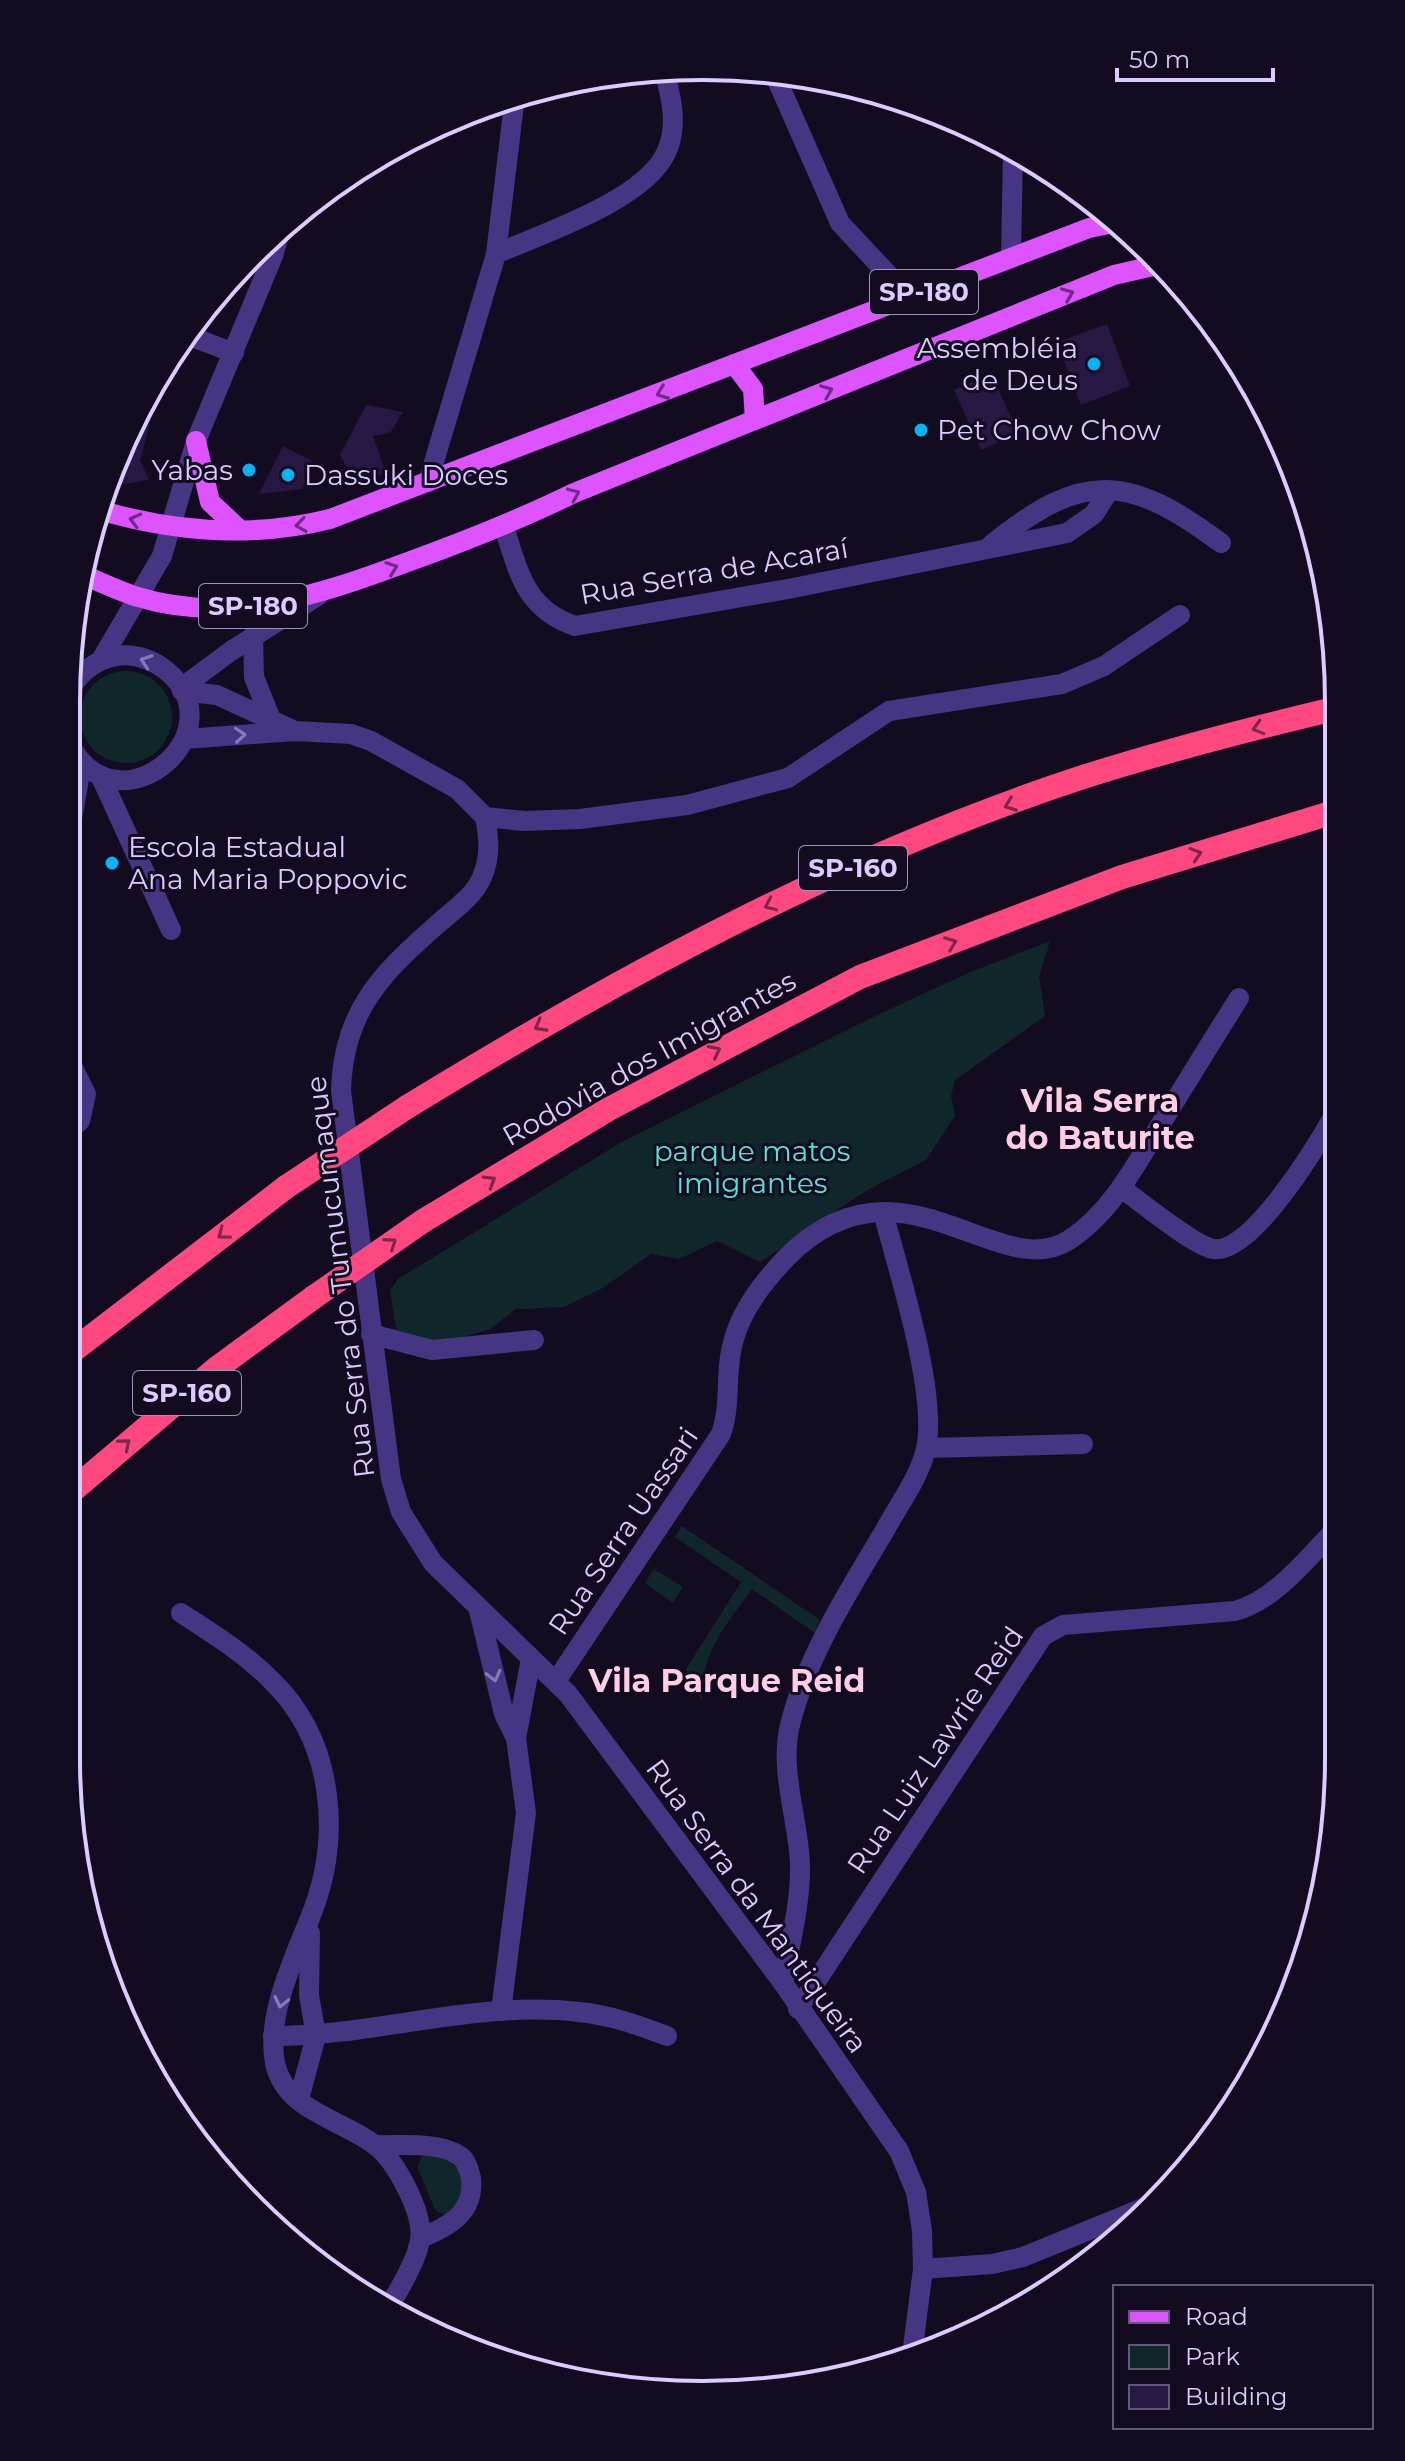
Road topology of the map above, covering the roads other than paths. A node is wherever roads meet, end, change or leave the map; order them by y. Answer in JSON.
{"nodes":[{"id":1,"x":667,"y":81,"type":"edge"},
{"id":2,"x":779,"y":85,"type":"edge"},
{"id":3,"x":513,"y":109,"type":"edge"},
{"id":4,"x":1013,"y":162,"type":"edge"},
{"id":5,"x":1102,"y":225,"type":"edge"},
{"id":6,"x":272,"y":253,"type":"edge"},
{"id":7,"x":496,"y":254,"type":"junction"},
{"id":8,"x":1011,"y":258,"type":"junction"},
{"id":9,"x":1148,"y":267,"type":"edge"},
{"id":10,"x":910,"y":298,"type":"junction"},
{"id":11,"x":198,"y":339,"type":"edge"},
{"id":12,"x":234,"y":353,"type":"junction"},
{"id":13,"x":735,"y":365,"type":"junction"},
{"id":14,"x":755,"y":420,"type":"junction"},
{"id":15,"x":196,"y":441,"type":"junction"},
{"id":16,"x":428,"y":482,"type":"junction"},
{"id":17,"x":1109,"y":491,"type":"junction"},
{"id":18,"x":110,"y":513,"type":"edge"},
{"id":19,"x":504,"y":527,"type":"junction"},
{"id":20,"x":172,"y":528,"type":"junction"},
{"id":21,"x":240,"y":530,"type":"junction"},
{"id":22,"x":1221,"y":543,"type":"dead end"},
{"id":23,"x":989,"y":547,"type":"junction"},
{"id":24,"x":93,"y":578,"type":"edge"},
{"id":25,"x":319,"y":595,"type":"junction"},
{"id":26,"x":139,"y":598,"type":"junction"},
{"id":27,"x":1180,"y":615,"type":"dead end"},
{"id":28,"x":253,"y":636,"type":"junction"},
{"id":29,"x":101,"y":660,"type":"junction"},
{"id":30,"x":81,"y":678,"type":"edge"},
{"id":31,"x":182,"y":690,"type":"junction"},
{"id":32,"x":1325,"y":711,"type":"edge"},
{"id":33,"x":270,"y":717,"type":"junction"},
{"id":34,"x":295,"y":731,"type":"junction"},
{"id":35,"x":185,"y":739,"type":"junction"},
{"id":36,"x":80,"y":759,"type":"edge"},
{"id":37,"x":100,"y":775,"type":"junction"},
{"id":38,"x":1325,"y":815,"type":"edge"},
{"id":39,"x":485,"y":817,"type":"junction"},
{"id":40,"x":171,"y":930,"type":"dead end"},
{"id":41,"x":1239,"y":998,"type":"dead end"},
{"id":42,"x":80,"y":1082,"type":"edge"},
{"id":43,"x":80,"y":1121,"type":"edge"},
{"id":44,"x":1325,"y":1129,"type":"edge"},
{"id":45,"x":1121,"y":1188,"type":"junction"},
{"id":46,"x":883,"y":1212,"type":"junction"},
{"id":47,"x":371,"y":1334,"type":"junction"},
{"id":48,"x":534,"y":1340,"type":"dead end"},
{"id":49,"x":80,"y":1345,"type":"edge"},
{"id":50,"x":1083,"y":1444,"type":"dead end"},
{"id":51,"x":926,"y":1448,"type":"junction"},
{"id":52,"x":80,"y":1484,"type":"edge"},
{"id":53,"x":1325,"y":1540,"type":"edge"},
{"id":54,"x":479,"y":1611,"type":"junction"},
{"id":55,"x":181,"y":1613,"type":"dead end"},
{"id":56,"x":531,"y":1659,"type":"junction"},
{"id":57,"x":556,"y":1681,"type":"junction"},
{"id":58,"x":516,"y":1738,"type":"junction"},
{"id":59,"x":311,"y":1917,"type":"junction"},
{"id":60,"x":783,"y":1983,"type":"junction"},
{"id":61,"x":798,"y":2009,"type":"junction"},
{"id":62,"x":501,"y":2011,"type":"junction"},
{"id":63,"x":273,"y":2036,"type":"junction"},
{"id":64,"x":316,"y":2036,"type":"junction"},
{"id":65,"x":667,"y":2036,"type":"dead end"},
{"id":66,"x":299,"y":2099,"type":"junction"},
{"id":67,"x":375,"y":2145,"type":"junction"},
{"id":68,"x":1126,"y":2215,"type":"edge"},
{"id":69,"x":421,"y":2238,"type":"junction"},
{"id":70,"x":923,"y":2269,"type":"junction"},
{"id":71,"x":392,"y":2299,"type":"edge"},
{"id":72,"x":913,"y":2344,"type":"edge"}],
"edges":[{"from":1,"to":7,"type":"street"},
{"from":2,"to":10,"type":"street"},
{"from":3,"to":7,"type":"street"},
{"from":4,"to":8,"type":"street"},
{"from":5,"to":8,"type":"main road","number":"SP-180"},
{"from":6,"to":12,"type":"street"},
{"from":7,"to":16,"type":"street"},
{"from":8,"to":10,"type":"main road","number":"SP-180"},
{"from":14,"to":9,"type":"main road","number":"SP-180","one_way":true},
{"from":10,"to":13,"type":"main road","number":"SP-180"},
{"from":11,"to":12,"type":"street"},
{"from":12,"to":15,"type":"street"},
{"from":13,"to":14,"type":"main road"},
{"from":13,"to":16,"type":"main road","number":"SP-180","one_way":true},
{"from":19,"to":14,"type":"main road","number":"SP-180","one_way":true},
{"from":15,"to":20,"type":"street"},
{"from":15,"to":21,"type":"main road"},
{"from":16,"to":21,"type":"main road","number":"SP-180","one_way":true},
{"from":17,"to":22,"type":"street","name":"Rua Serra de Acaraí"},
{"from":17,"to":23,"type":"street","name":"Rua Serra de Acaraí"},
{"from":17,"to":23,"type":"street","name":"Rua Serra de Acaraí"},
{"from":20,"to":18,"type":"main road","number":"SP-180","one_way":true},
{"from":19,"to":23,"type":"street","name":"Rua Serra de Acaraí"},
{"from":25,"to":19,"type":"main road","number":"SP-180","one_way":true},
{"from":20,"to":21,"type":"main road","number":"SP-180"},
{"from":20,"to":26,"type":"street"},
{"from":24,"to":26,"type":"main road","number":"SP-180"},
{"from":25,"to":26,"type":"main road","number":"SP-180"},
{"from":25,"to":28,"type":"street"},
{"from":26,"to":29,"type":"street"},
{"from":27,"to":39,"type":"street"},
{"from":28,"to":31,"type":"street"},
{"from":28,"to":33,"type":"street"},
{"from":29,"to":30,"type":"street"},
{"from":31,"to":29,"type":"street","one_way":true},
{"from":31,"to":33,"type":"street"},
{"from":31,"to":35,"type":"street"},
{"from":32,"to":49,"type":"highway","number":"SP-160","one_way":true,"bridge":true},
{"from":33,"to":34,"type":"street"},
{"from":35,"to":34,"type":"street","one_way":true},
{"from":34,"to":39,"type":"street"},
{"from":35,"to":37,"type":"street"},
{"from":36,"to":37,"type":"street"},
{"from":37,"to":40,"type":"street"},
{"from":52,"to":38,"type":"highway","name":"Rodovia dos Imigrantes","number":"SP-160","one_way":true,"bridge":true},
{"from":39,"to":47,"type":"street","name":"Rua Serra do Tumucumaque"},
{"from":41,"to":45,"type":"street","name":"Rua Serra Uassari"},
{"from":42,"to":43,"type":"street"},
{"from":44,"to":45,"type":"street"},
{"from":45,"to":46,"type":"street","name":"Rua Serra Uassari"},
{"from":46,"to":51,"type":"street"},
{"from":46,"to":57,"type":"street","name":"Rua Serra Uassari"},
{"from":47,"to":48,"type":"street"},
{"from":47,"to":54,"type":"street","name":"Rua Serra do Tumucumaque"},
{"from":50,"to":51,"type":"street"},
{"from":51,"to":60,"type":"street"},
{"from":53,"to":61,"type":"street","name":"Rua Luiz Lawrie Reid"},
{"from":54,"to":56,"type":"street","name":"Rua Serra da Mantiqueira"},
{"from":54,"to":58,"type":"street","one_way":true},
{"from":55,"to":59,"type":"street"},
{"from":56,"to":57,"type":"street","name":"Rua Serra da Mantiqueira"},
{"from":56,"to":58,"type":"street"},
{"from":57,"to":60,"type":"street","name":"Rua Serra da Mantiqueira"},
{"from":58,"to":62,"type":"street"},
{"from":59,"to":63,"type":"street","one_way":true},
{"from":59,"to":64,"type":"street"},
{"from":60,"to":61,"type":"street","name":"Rua Serra da Mantiqueira"},
{"from":61,"to":70,"type":"street","name":"Rua Serra da Mantiqueira"},
{"from":62,"to":64,"type":"street"},
{"from":62,"to":65,"type":"street"},
{"from":63,"to":64,"type":"street"},
{"from":63,"to":66,"type":"street"},
{"from":64,"to":66,"type":"street"},
{"from":66,"to":67,"type":"street"},
{"from":67,"to":69,"type":"street"},
{"from":67,"to":69,"type":"street"},
{"from":68,"to":70,"type":"street"},
{"from":69,"to":71,"type":"street"},
{"from":70,"to":72,"type":"street","name":"Rua Serra da Mantiqueira"}]}
